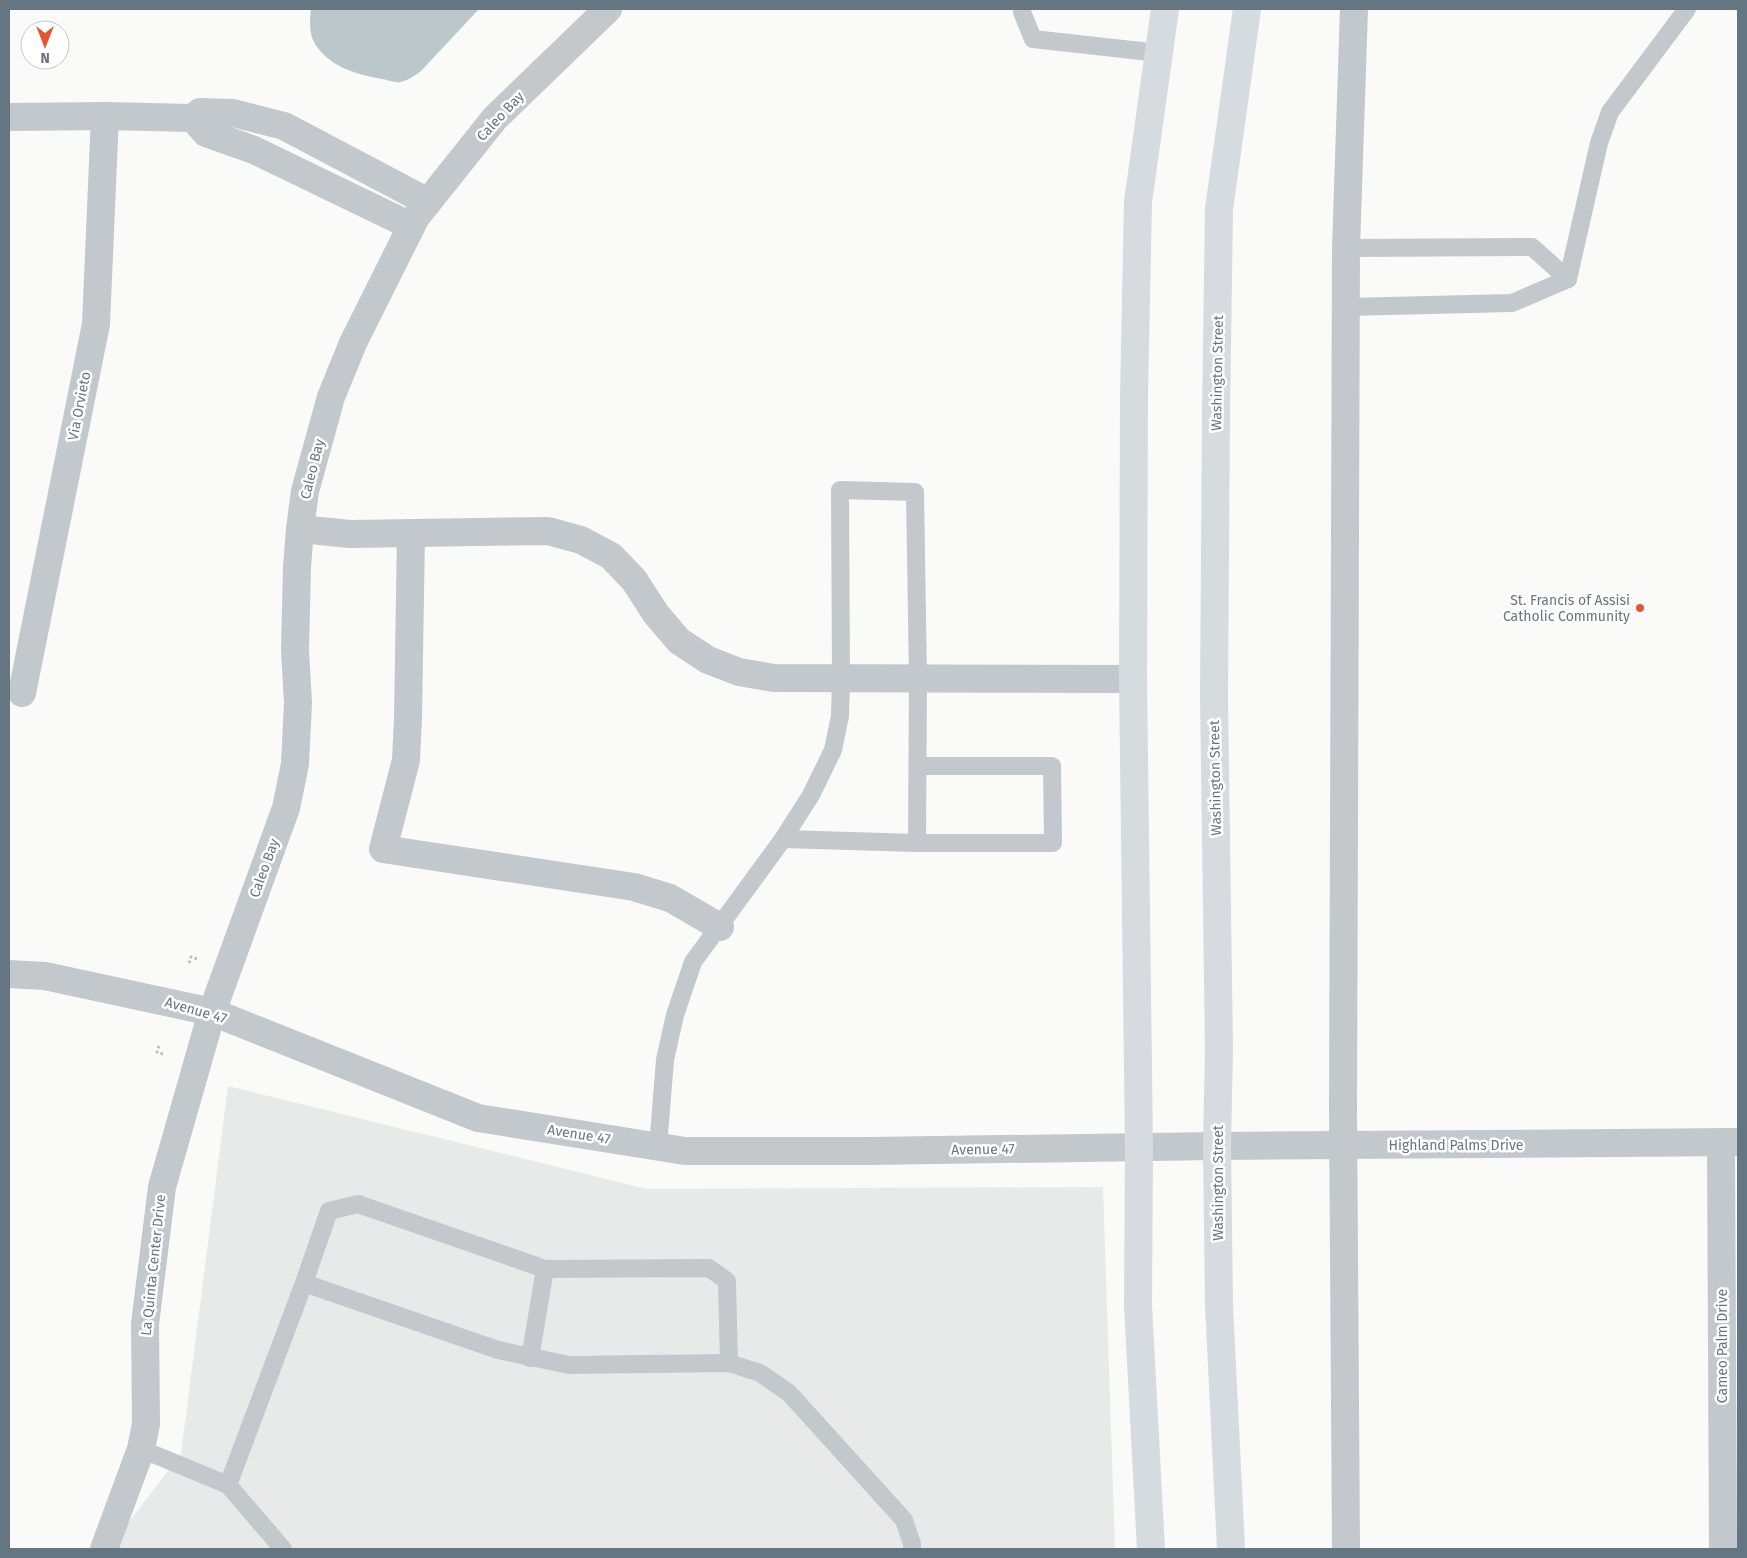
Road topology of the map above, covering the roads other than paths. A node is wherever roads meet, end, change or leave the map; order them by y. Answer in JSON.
{"nodes":[{"id":1,"x":608,"y":9,"type":"edge"},
{"id":2,"x":1022,"y":9,"type":"edge"},
{"id":3,"x":1165,"y":9,"type":"edge"},
{"id":4,"x":1248,"y":9,"type":"edge"},
{"id":5,"x":1354,"y":9,"type":"edge"},
{"id":6,"x":1687,"y":9,"type":"edge"},
{"id":7,"x":1159,"y":52,"type":"junction"},
{"id":8,"x":9,"y":116,"type":"edge"},
{"id":9,"x":105,"y":116,"type":"junction"},
{"id":10,"x":192,"y":118,"type":"junction"},
{"id":11,"x":428,"y":202,"type":"junction"},
{"id":12,"x":411,"y":226,"type":"junction"},
{"id":13,"x":1346,"y":248,"type":"junction"},
{"id":14,"x":1568,"y":279,"type":"junction"},
{"id":15,"x":1346,"y":307,"type":"junction"},
{"id":16,"x":300,"y":529,"type":"junction"},
{"id":17,"x":411,"y":533,"type":"junction"},
{"id":18,"x":841,"y":678,"type":"junction"},
{"id":19,"x":918,"y":678,"type":"junction"},
{"id":20,"x":1133,"y":679,"type":"junction"},
{"id":21,"x":22,"y":693,"type":"dead end"},
{"id":22,"x":918,"y":766,"type":"junction"},
{"id":23,"x":783,"y":839,"type":"junction"},
{"id":24,"x":918,"y":843,"type":"junction"},
{"id":25,"x":720,"y":927,"type":"junction"},
{"id":26,"x":9,"y":974,"type":"edge"},
{"id":27,"x":212,"y":1012,"type":"junction"},
{"id":28,"x":1730,"y":1142,"type":"edge"},
{"id":29,"x":1217,"y":1146,"type":"junction"},
{"id":30,"x":1344,"y":1146,"type":"junction"},
{"id":31,"x":658,"y":1147,"type":"junction"},
{"id":32,"x":1139,"y":1147,"type":"junction"},
{"id":33,"x":1174,"y":1147,"type":"joint"},
{"id":34,"x":545,"y":1269,"type":"junction"},
{"id":35,"x":304,"y":1283,"type":"junction"},
{"id":36,"x":530,"y":1358,"type":"junction"},
{"id":37,"x":729,"y":1363,"type":"junction"},
{"id":38,"x":141,"y":1449,"type":"junction"},
{"id":39,"x":228,"y":1485,"type":"junction"},
{"id":40,"x":1731,"y":1504,"type":"edge"},
{"id":41,"x":279,"y":1548,"type":"edge"},
{"id":42,"x":104,"y":1549,"type":"edge"},
{"id":43,"x":912,"y":1549,"type":"edge"},
{"id":44,"x":1151,"y":1549,"type":"edge"},
{"id":45,"x":1231,"y":1549,"type":"edge"},
{"id":46,"x":1346,"y":1549,"type":"edge"},
{"id":47,"x":1723,"y":1549,"type":"edge"}],
"edges":[{"from":1,"to":11,"type":"street","name":"Caleo Bay"},
{"from":2,"to":7,"type":"lane"},
{"from":3,"to":7,"type":"main road"},
{"from":4,"to":29,"type":"main road","name":"Washington Street"},
{"from":5,"to":13,"type":"street"},
{"from":6,"to":14,"type":"lane"},
{"from":7,"to":20,"type":"main road"},
{"from":8,"to":9,"type":"street"},
{"from":9,"to":10,"type":"street"},
{"from":9,"to":21,"type":"street","name":"Via Orvieto"},
{"from":10,"to":11,"type":"street"},
{"from":10,"to":12,"type":"street"},
{"from":11,"to":12,"type":"street","name":"Caleo Bay"},
{"from":12,"to":16,"type":"street","name":"Caleo Bay"},
{"from":13,"to":14,"type":"lane"},
{"from":13,"to":15,"type":"street"},
{"from":14,"to":15,"type":"lane"},
{"from":15,"to":30,"type":"street"},
{"from":16,"to":17,"type":"street"},
{"from":16,"to":27,"type":"street","name":"Caleo Bay"},
{"from":17,"to":18,"type":"street"},
{"from":17,"to":25,"type":"street"},
{"from":18,"to":19,"type":"street"},
{"from":18,"to":19,"type":"lane"},
{"from":18,"to":23,"type":"lane"},
{"from":19,"to":20,"type":"street"},
{"from":19,"to":22,"type":"lane"},
{"from":20,"to":32,"type":"main road"},
{"from":22,"to":24,"type":"lane"},
{"from":22,"to":24,"type":"lane"},
{"from":23,"to":24,"type":"lane"},
{"from":23,"to":25,"type":"lane"},
{"from":25,"to":31,"type":"lane"},
{"from":26,"to":27,"type":"street","name":"Avenue 47"},
{"from":27,"to":31,"type":"street","name":"Avenue 47"},
{"from":27,"to":38,"type":"street","name":"La Quinta Center Drive"},
{"from":28,"to":30,"type":"street","name":"Highland Palms Drive"},
{"from":28,"to":40,"type":"street","name":"Cameo Palm Drive"},
{"from":29,"to":30,"type":"street","name":"Highland Palms Drive"},
{"from":29,"to":33,"type":"street","name":"Highland Palms Drive"},
{"from":29,"to":45,"type":"main road","name":"Washington Street"},
{"from":30,"to":46,"type":"street"},
{"from":31,"to":32,"type":"street","name":"Avenue 47"},
{"from":32,"to":33,"type":"street","name":"Avenue 47"},
{"from":32,"to":44,"type":"main road"},
{"from":34,"to":35,"type":"lane"},
{"from":34,"to":36,"type":"lane"},
{"from":34,"to":37,"type":"lane"},
{"from":35,"to":36,"type":"lane"},
{"from":35,"to":39,"type":"lane"},
{"from":36,"to":37,"type":"lane"},
{"from":37,"to":43,"type":"lane"},
{"from":38,"to":39,"type":"lane"},
{"from":38,"to":42,"type":"street","name":"La Quinta Center Drive"},
{"from":39,"to":41,"type":"lane"},
{"from":40,"to":47,"type":"street","name":"Cameo Palm Drive"}]}
